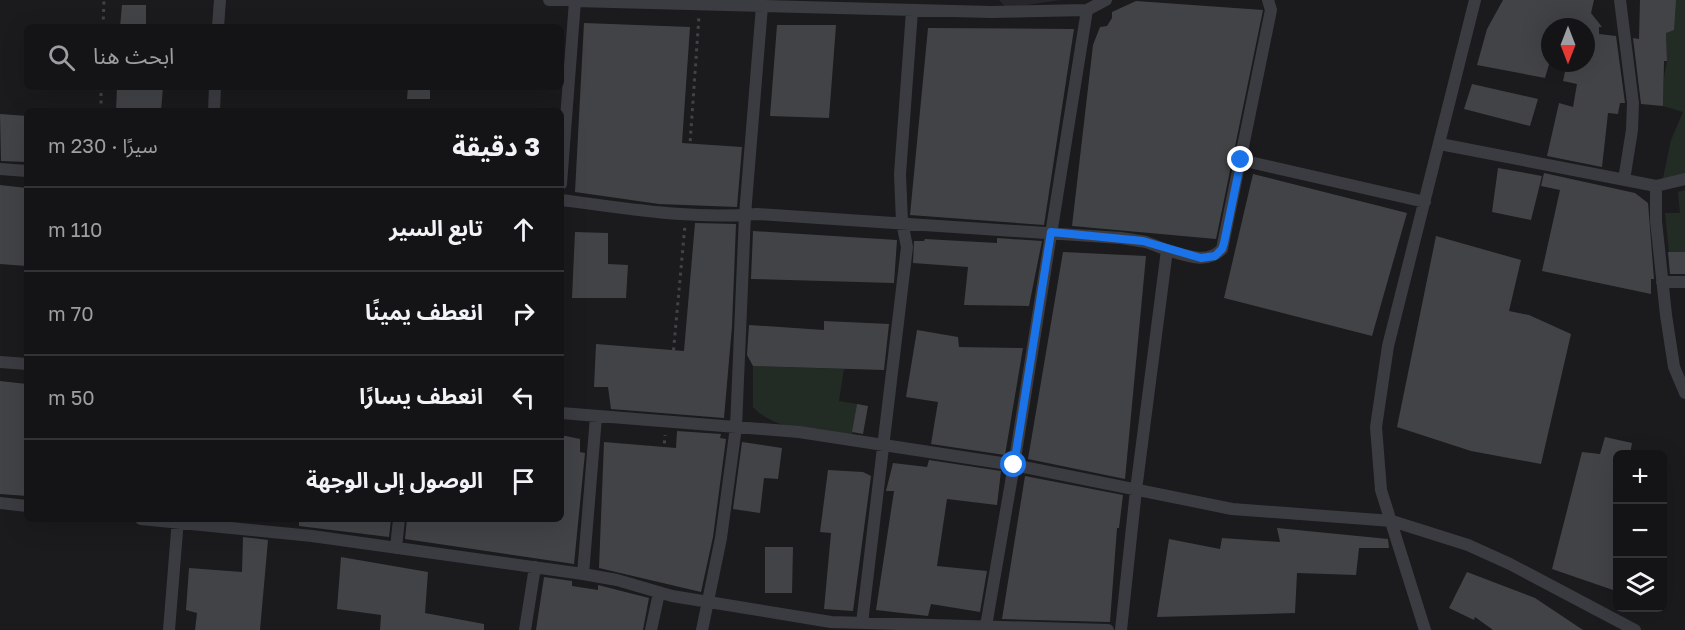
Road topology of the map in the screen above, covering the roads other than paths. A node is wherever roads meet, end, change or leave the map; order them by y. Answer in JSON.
{"nodes":[{"id":1,"x":220,"y":0,"type":"edge"},
{"id":2,"x":549,"y":0,"type":"edge"},
{"id":3,"x":575,"y":0,"type":"edge"},
{"id":4,"x":983,"y":0,"type":"edge"},
{"id":5,"x":1106,"y":0,"type":"edge"},
{"id":6,"x":1268,"y":0,"type":"edge"},
{"id":7,"x":1475,"y":0,"type":"edge"},
{"id":8,"x":1620,"y":0,"type":"edge"},
{"id":9,"x":700,"y":2,"type":"edge"},
{"id":10,"x":762,"y":6,"type":"junction"},
{"id":11,"x":1088,"y":10,"type":"junction"},
{"id":12,"x":912,"y":11,"type":"junction"},
{"id":13,"x":991,"y":12,"type":"junction"},
{"id":14,"x":218,"y":24,"type":"edge"},
{"id":15,"x":215,"y":90,"type":"edge"},
{"id":16,"x":214,"y":108,"type":"edge"},
{"id":17,"x":1440,"y":144,"type":"junction"},
{"id":18,"x":564,"y":145,"type":"edge"},
{"id":19,"x":1241,"y":160,"type":"junction"},
{"id":20,"x":0,"y":169,"type":"edge"},
{"id":21,"x":24,"y":171,"type":"edge"},
{"id":22,"x":1685,"y":179,"type":"edge"},
{"id":23,"x":1624,"y":180,"type":"junction"},
{"id":24,"x":1656,"y":186,"type":"junction"},
{"id":25,"x":564,"y":200,"type":"edge"},
{"id":26,"x":1425,"y":202,"type":"junction"},
{"id":27,"x":745,"y":215,"type":"junction"},
{"id":28,"x":902,"y":222,"type":"junction"},
{"id":29,"x":1051,"y":232,"type":"junction"},
{"id":30,"x":1167,"y":250,"type":"junction"},
{"id":31,"x":1662,"y":282,"type":"junction"},
{"id":32,"x":1685,"y":282,"type":"edge"},
{"id":33,"x":0,"y":362,"type":"edge"},
{"id":34,"x":24,"y":364,"type":"edge"},
{"id":35,"x":1685,"y":393,"type":"edge"},
{"id":36,"x":564,"y":413,"type":"edge"},
{"id":37,"x":596,"y":417,"type":"junction"},
{"id":38,"x":736,"y":427,"type":"junction"},
{"id":39,"x":885,"y":444,"type":"junction"},
{"id":40,"x":1014,"y":465,"type":"junction"},
{"id":41,"x":1136,"y":490,"type":"junction"},
{"id":42,"x":0,"y":503,"type":"edge"},
{"id":43,"x":24,"y":506,"type":"edge"},
{"id":44,"x":1392,"y":521,"type":"junction"},
{"id":45,"x":178,"y":522,"type":"edge"},
{"id":46,"x":186,"y":522,"type":"edge"},
{"id":47,"x":399,"y":522,"type":"edge"},
{"id":48,"x":396,"y":548,"type":"junction"},
{"id":49,"x":535,"y":567,"type":"junction"},
{"id":50,"x":583,"y":574,"type":"junction"},
{"id":51,"x":656,"y":592,"type":"junction"},
{"id":52,"x":709,"y":603,"type":"junction"},
{"id":53,"x":862,"y":622,"type":"junction"},
{"id":54,"x":831,"y":626,"type":"edge"},
{"id":55,"x":986,"y":626,"type":"junction"},
{"id":56,"x":1632,"y":629,"type":"edge"},
{"id":57,"x":169,"y":630,"type":"edge"},
{"id":58,"x":525,"y":630,"type":"edge"},
{"id":59,"x":651,"y":630,"type":"edge"},
{"id":60,"x":702,"y":630,"type":"edge"},
{"id":61,"x":1108,"y":630,"type":"edge"},
{"id":62,"x":1121,"y":630,"type":"edge"},
{"id":63,"x":1425,"y":630,"type":"edge"}],
"edges":[{"from":1,"to":14,"type":"street"},
{"from":2,"to":3,"type":"street"},
{"from":3,"to":9,"type":"street"},
{"from":3,"to":18,"type":"street"},
{"from":4,"to":13,"type":"street"},
{"from":5,"to":11,"type":"street"},
{"from":6,"to":19,"type":"street"},
{"from":7,"to":17,"type":"street"},
{"from":8,"to":23,"type":"street"},
{"from":9,"to":10,"type":"street"},
{"from":10,"to":12,"type":"street"},
{"from":10,"to":27,"type":"street"},
{"from":11,"to":13,"type":"street"},
{"from":11,"to":29,"type":"street"},
{"from":12,"to":13,"type":"street"},
{"from":12,"to":28,"type":"street"},
{"from":15,"to":16,"type":"street"},
{"from":17,"to":23,"type":"street"},
{"from":17,"to":26,"type":"street"},
{"from":19,"to":26,"type":"street"},
{"from":19,"to":30,"type":"street"},
{"from":20,"to":21,"type":"street"},
{"from":22,"to":24,"type":"street"},
{"from":23,"to":24,"type":"street"},
{"from":24,"to":31,"type":"street"},
{"from":25,"to":27,"type":"street"},
{"from":26,"to":44,"type":"street"},
{"from":27,"to":28,"type":"street"},
{"from":27,"to":38,"type":"street"},
{"from":28,"to":29,"type":"street"},
{"from":28,"to":39,"type":"street"},
{"from":29,"to":30,"type":"street"},
{"from":29,"to":40,"type":"street"},
{"from":30,"to":41,"type":"street"},
{"from":31,"to":32,"type":"street"},
{"from":31,"to":35,"type":"street"},
{"from":33,"to":34,"type":"street"},
{"from":36,"to":37,"type":"street"},
{"from":37,"to":38,"type":"street"},
{"from":37,"to":50,"type":"street"},
{"from":38,"to":39,"type":"street"},
{"from":38,"to":52,"type":"street"},
{"from":39,"to":40,"type":"street"},
{"from":39,"to":53,"type":"street"},
{"from":40,"to":41,"type":"street"},
{"from":40,"to":55,"type":"street"},
{"from":41,"to":44,"type":"street"},
{"from":41,"to":62,"type":"street"},
{"from":42,"to":43,"type":"street"},
{"from":44,"to":56,"type":"street"},
{"from":44,"to":63,"type":"street"},
{"from":45,"to":57,"type":"street"},
{"from":46,"to":48,"type":"street"},
{"from":47,"to":48,"type":"street"},
{"from":48,"to":49,"type":"street"},
{"from":49,"to":50,"type":"street"},
{"from":49,"to":58,"type":"street"},
{"from":50,"to":51,"type":"street"},
{"from":51,"to":52,"type":"street"},
{"from":51,"to":59,"type":"street"},
{"from":52,"to":54,"type":"street"},
{"from":52,"to":60,"type":"street"},
{"from":53,"to":54,"type":"street"},
{"from":53,"to":55,"type":"street"},
{"from":55,"to":61,"type":"street"}]}
